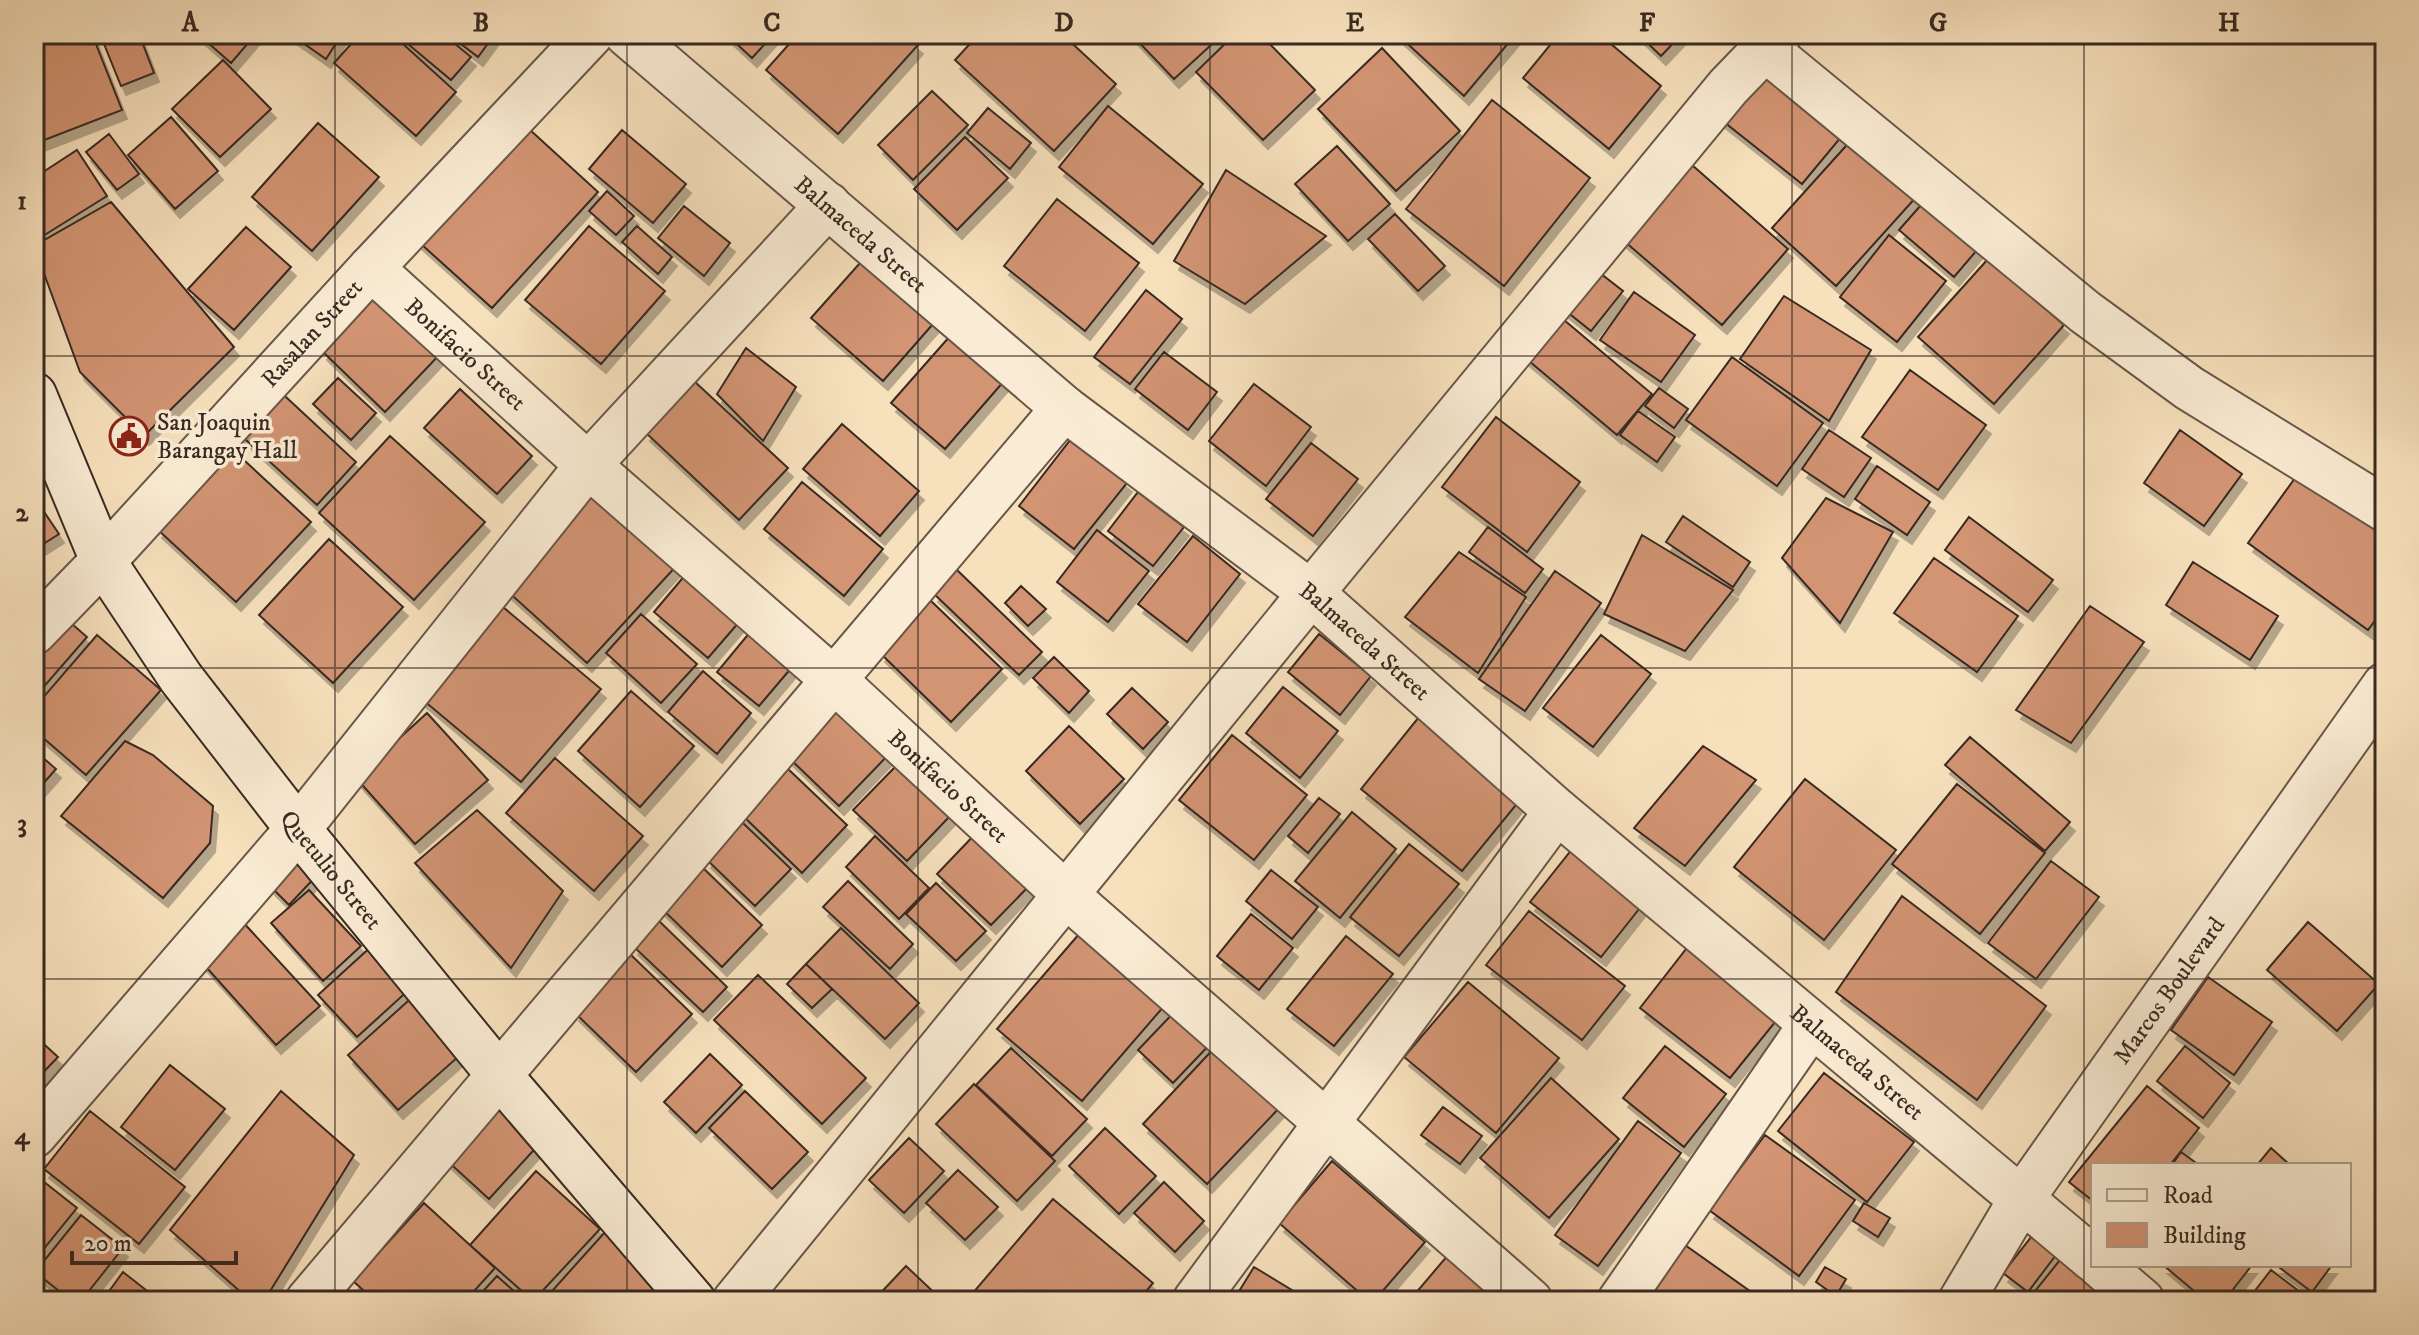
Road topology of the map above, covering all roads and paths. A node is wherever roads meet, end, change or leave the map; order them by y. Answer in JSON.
{"nodes":[{"id":1,"x":591,"y":34,"type":"edge"},
{"id":2,"x":627,"y":34,"type":"edge"},
{"id":3,"x":1771,"y":41,"type":"edge"},
{"id":4,"x":828,"y":205,"type":"junction"},
{"id":5,"x":371,"y":268,"type":"junction"},
{"id":6,"x":34,"y":395,"type":"edge"},
{"id":7,"x":1064,"y":408,"type":"junction"},
{"id":8,"x":588,"y":465,"type":"junction"},
{"id":9,"x":2385,"y":509,"type":"edge"},
{"id":10,"x":103,"y":561,"type":"junction"},
{"id":11,"x":1311,"y":593,"type":"junction"},
{"id":12,"x":34,"y":632,"type":"edge"},
{"id":13,"x":833,"y":679,"type":"junction"},
{"id":14,"x":2385,"y":685,"type":"edge"},
{"id":15,"x":1557,"y":811,"type":"junction"},
{"id":16,"x":298,"y":829,"type":"junction"},
{"id":17,"x":1065,"y":894,"type":"junction"},
{"id":18,"x":1811,"y":1025,"type":"junction"},
{"id":19,"x":500,"y":1076,"type":"junction"},
{"id":20,"x":1327,"y":1123,"type":"junction"},
{"id":21,"x":34,"y":1135,"type":"edge"},
{"id":22,"x":2022,"y":1198,"type":"junction"},
{"id":23,"x":2091,"y":1257,"type":"edge"},
{"id":24,"x":2102,"y":1267,"type":"edge"},
{"id":25,"x":308,"y":1301,"type":"edge"},
{"id":26,"x":693,"y":1301,"type":"edge"},
{"id":27,"x":735,"y":1301,"type":"edge"},
{"id":28,"x":1195,"y":1301,"type":"edge"},
{"id":29,"x":1530,"y":1301,"type":"edge"},
{"id":30,"x":1620,"y":1301,"type":"edge"},
{"id":31,"x":1961,"y":1301,"type":"edge"},
{"id":32,"x":2142,"y":1301,"type":"edge"}],
"edges":[{"from":1,"to":5,"type":"street","name":"Rasalan Street"},
{"from":2,"to":4,"type":"street","name":"Balmaceda Street"},
{"from":3,"to":9,"type":"street"},
{"from":3,"to":11,"type":"street"},
{"from":4,"to":7,"type":"street","name":"Balmaceda Street"},
{"from":4,"to":8,"type":"street"},
{"from":5,"to":8,"type":"street","name":"Bonifacio Street"},
{"from":5,"to":10,"type":"street","name":"Rasalan Street"},
{"from":6,"to":10,"type":"street","name":"Quetulio Street"},
{"from":7,"to":11,"type":"street","name":"Balmaceda Street"},
{"from":7,"to":13,"type":"street"},
{"from":8,"to":13,"type":"street","name":"Bonifacio Street"},
{"from":8,"to":16,"type":"street"},
{"from":10,"to":12,"type":"street","name":"Rasalan Street"},
{"from":10,"to":16,"type":"street","name":"Quetulio Street"},
{"from":11,"to":15,"type":"street","name":"Balmaceda Street"},
{"from":11,"to":17,"type":"street"},
{"from":13,"to":17,"type":"street","name":"Bonifacio Street"},
{"from":13,"to":19,"type":"street"},
{"from":14,"to":22,"type":"street","name":"Marcos Boulevard"},
{"from":15,"to":18,"type":"street","name":"Balmaceda Street"},
{"from":15,"to":20,"type":"street"},
{"from":16,"to":19,"type":"street","name":"Quetulio Street"},
{"from":16,"to":21,"type":"street"},
{"from":17,"to":20,"type":"street","name":"Bonifacio Street"},
{"from":17,"to":27,"type":"street"},
{"from":18,"to":22,"type":"street","name":"Balmaceda Street"},
{"from":18,"to":30,"type":"street"},
{"from":19,"to":25,"type":"street"},
{"from":19,"to":26,"type":"street","name":"Quetulio Street"},
{"from":20,"to":28,"type":"street"},
{"from":20,"to":29,"type":"street","name":"Bonifacio Street"},
{"from":22,"to":23,"type":"street","name":"Balmaceda Street"},
{"from":22,"to":31,"type":"street","name":"Marcos Boulevard"},
{"from":24,"to":32,"type":"street"}]}
